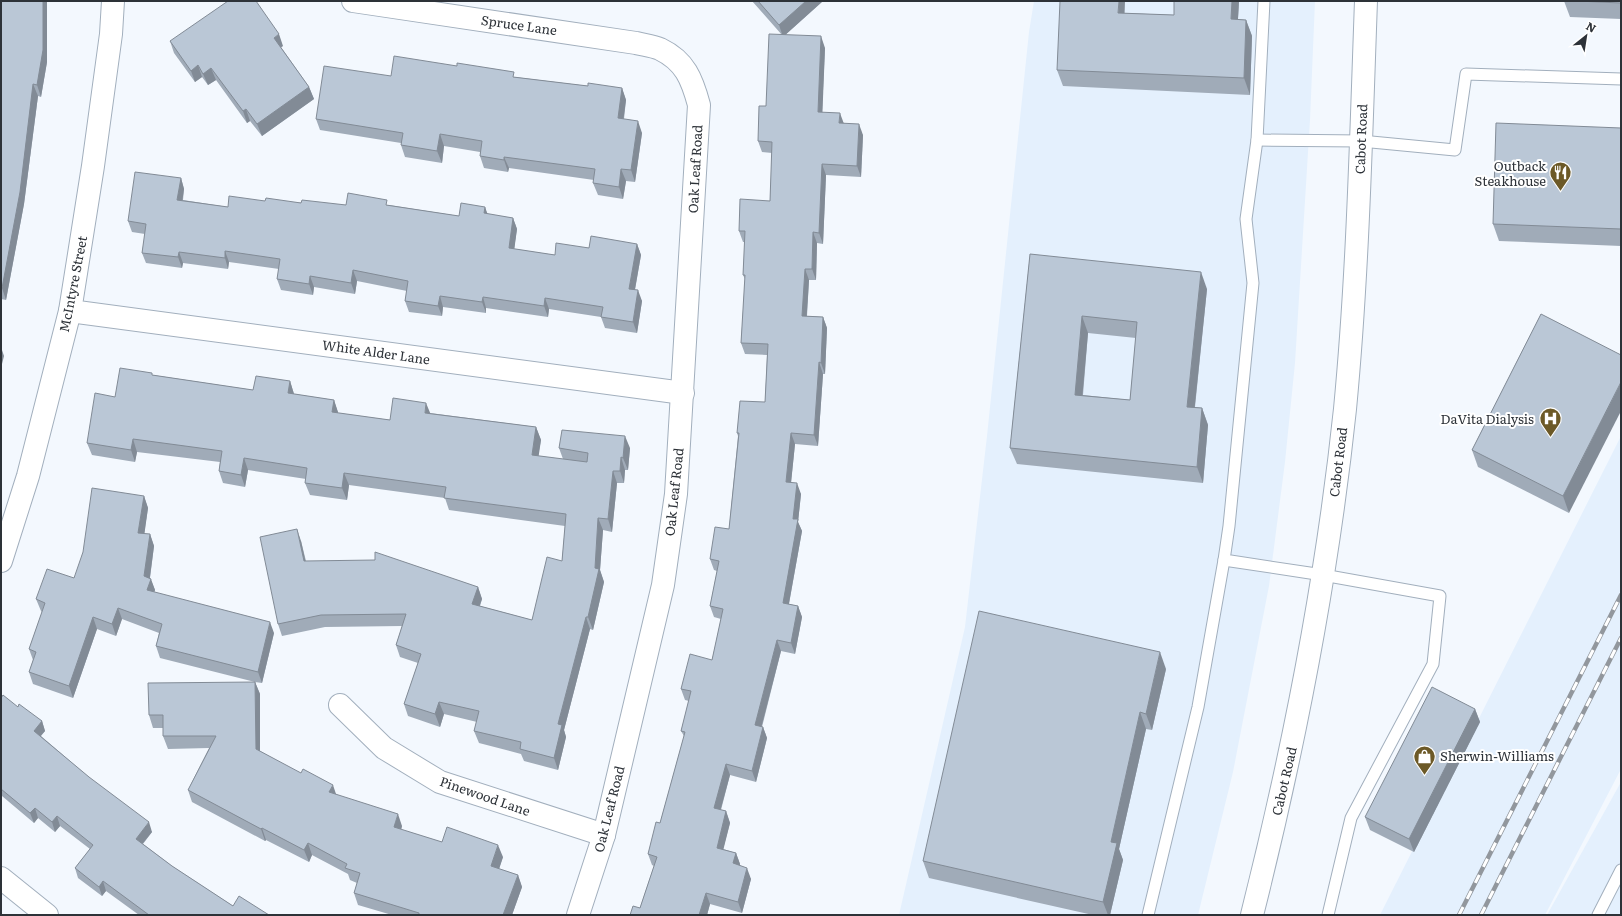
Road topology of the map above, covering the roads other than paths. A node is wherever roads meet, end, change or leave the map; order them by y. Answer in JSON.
{"nodes":[{"id":1,"x":113,"y":1,"type":"edge"},
{"id":2,"x":353,"y":1,"type":"edge"},
{"id":3,"x":1264,"y":1,"type":"edge"},
{"id":4,"x":1366,"y":1,"type":"edge"},
{"id":5,"x":680,"y":62,"type":"joint"},
{"id":6,"x":1621,"y":79,"type":"edge"},
{"id":7,"x":1257,"y":140,"type":"junction"},
{"id":8,"x":1361,"y":141,"type":"junction"},
{"id":9,"x":70,"y":311,"type":"junction"},
{"id":10,"x":683,"y":393,"type":"junction"},
{"id":11,"x":1224,"y":560,"type":"junction"},
{"id":12,"x":1,"y":561,"type":"edge"},
{"id":13,"x":1323,"y":575,"type":"junction"},
{"id":14,"x":340,"y":705,"type":"dead end"},
{"id":15,"x":604,"y":835,"type":"junction"},
{"id":16,"x":1621,"y":870,"type":"edge"},
{"id":17,"x":1,"y":878,"type":"edge"},
{"id":18,"x":47,"y":915,"type":"edge"},
{"id":19,"x":578,"y":915,"type":"edge"},
{"id":20,"x":1148,"y":915,"type":"edge"},
{"id":21,"x":1252,"y":915,"type":"edge"},
{"id":22,"x":1328,"y":915,"type":"edge"},
{"id":23,"x":1598,"y":915,"type":"edge"}],
"edges":[{"from":1,"to":9,"type":"street","name":"McIntyre Street"},
{"from":2,"to":5,"type":"street","name":"Spruce Lane"},
{"from":3,"to":7,"type":"lane"},
{"from":4,"to":8,"type":"street","name":"Cabot Road"},
{"from":5,"to":10,"type":"street","name":"Oak Leaf Road"},
{"from":6,"to":8,"type":"lane"},
{"from":7,"to":8,"type":"lane"},
{"from":7,"to":11,"type":"lane"},
{"from":8,"to":13,"type":"street","name":"Cabot Road"},
{"from":9,"to":10,"type":"street","name":"White Alder Lane"},
{"from":9,"to":12,"type":"street","name":"McIntyre Street"},
{"from":10,"to":15,"type":"street","name":"Oak Leaf Road"},
{"from":11,"to":13,"type":"lane"},
{"from":11,"to":20,"type":"lane"},
{"from":13,"to":21,"type":"street","name":"Cabot Road"},
{"from":13,"to":22,"type":"lane"},
{"from":14,"to":15,"type":"street","name":"Pinewood Lane"},
{"from":15,"to":19,"type":"street","name":"Oak Leaf Road"},
{"from":16,"to":23,"type":"lane"},
{"from":17,"to":18,"type":"street"}]}
